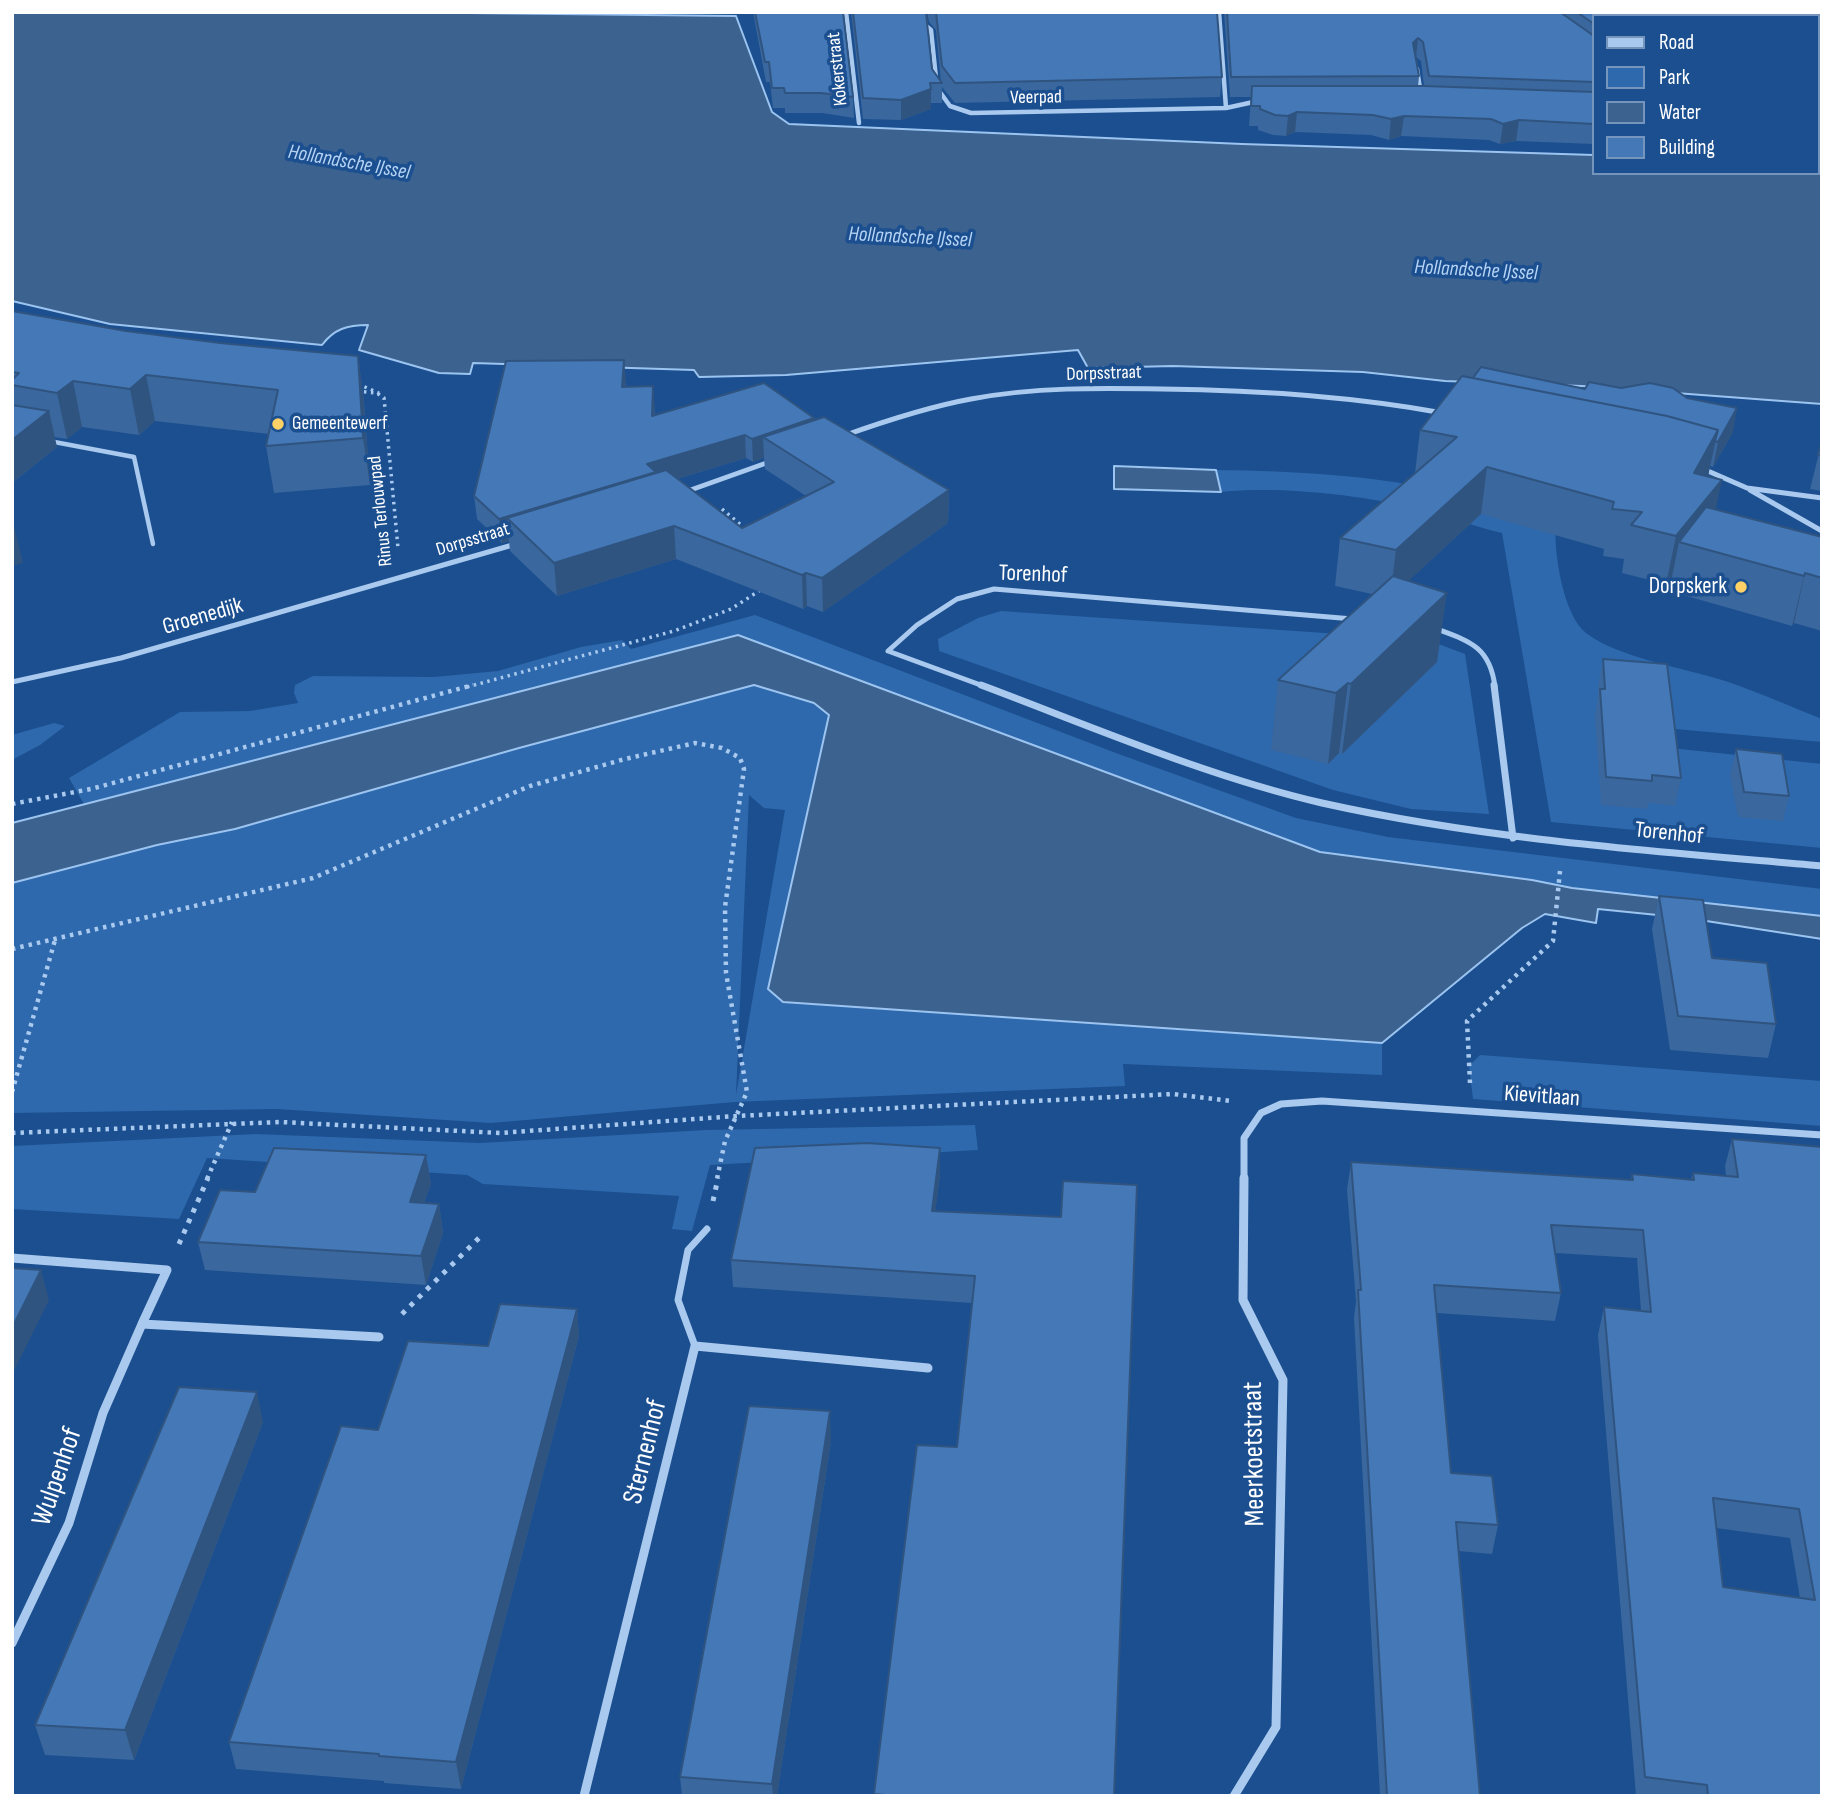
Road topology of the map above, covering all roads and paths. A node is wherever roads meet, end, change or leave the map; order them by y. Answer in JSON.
{"nodes":[{"id":1,"x":846,"y":12,"type":"edge"},
{"id":2,"x":922,"y":12,"type":"edge"},
{"id":3,"x":1219,"y":12,"type":"edge"},
{"id":4,"x":1416,"y":62,"type":"edge"},
{"id":5,"x":1263,"y":101,"type":"edge"},
{"id":6,"x":1422,"y":101,"type":"edge"},
{"id":7,"x":1226,"y":108,"type":"junction"},
{"id":8,"x":859,"y":122,"type":"dead end"},
{"id":9,"x":349,"y":381,"type":"edge"},
{"id":10,"x":350,"y":390,"type":"edge"},
{"id":11,"x":384,"y":398,"type":"junction"},
{"id":12,"x":1445,"y":414,"type":"edge"},
{"id":13,"x":37,"y":439,"type":"edge"},
{"id":14,"x":836,"y":439,"type":"edge"},
{"id":15,"x":49,"y":441,"type":"joint"},
{"id":16,"x":785,"y":457,"type":"edge"},
{"id":17,"x":1694,"y":466,"type":"edge"},
{"id":18,"x":1747,"y":488,"type":"junction"},
{"id":19,"x":671,"y":496,"type":"edge"},
{"id":20,"x":1822,"y":498,"type":"edge"},
{"id":21,"x":1822,"y":531,"type":"edge"},
{"id":22,"x":529,"y":540,"type":"edge"},
{"id":23,"x":153,"y":544,"type":"dead end"},
{"id":24,"x":402,"y":578,"type":"junction"},
{"id":25,"x":772,"y":583,"type":"edge"},
{"id":26,"x":1365,"y":620,"type":"edge"},
{"id":27,"x":1430,"y":627,"type":"edge"},
{"id":28,"x":12,"y":682,"type":"edge"},
{"id":29,"x":12,"y":804,"type":"edge"},
{"id":30,"x":1513,"y":838,"type":"junction"},
{"id":31,"x":1822,"y":866,"type":"edge"},
{"id":32,"x":1559,"y":875,"type":"dead end"},
{"id":33,"x":55,"y":940,"type":"junction"},
{"id":34,"x":12,"y":949,"type":"edge"},
{"id":35,"x":12,"y":1092,"type":"edge"},
{"id":36,"x":1472,"y":1112,"type":"junction"},
{"id":37,"x":1261,"y":1113,"type":"junction"},
{"id":38,"x":737,"y":1116,"type":"junction"},
{"id":39,"x":232,"y":1122,"type":"junction"},
{"id":40,"x":12,"y":1133,"type":"edge"},
{"id":41,"x":1822,"y":1135,"type":"edge"},
{"id":42,"x":707,"y":1229,"type":"joint"},
{"id":43,"x":481,"y":1236,"type":"dead end"},
{"id":44,"x":12,"y":1258,"type":"edge"},
{"id":45,"x":167,"y":1270,"type":"junction"},
{"id":46,"x":142,"y":1324,"type":"junction"},
{"id":47,"x":379,"y":1337,"type":"joint"},
{"id":48,"x":695,"y":1346,"type":"junction"},
{"id":49,"x":928,"y":1368,"type":"dead end"},
{"id":50,"x":12,"y":1643,"type":"edge"},
{"id":51,"x":584,"y":1796,"type":"edge"},
{"id":52,"x":1234,"y":1796,"type":"edge"}],
"edges":[{"from":1,"to":8,"type":"street","name":"Kokerstraat"},
{"from":2,"to":7,"type":"street","name":"Veerpad"},
{"from":3,"to":7,"type":"street"},
{"from":4,"to":6,"type":"street"},
{"from":5,"to":7,"type":"street","name":"Veerpad"},
{"from":9,"to":11,"type":"path"},
{"from":10,"to":11,"type":"path"},
{"from":11,"to":24,"type":"path","name":"Rinus Terlouwpad"},
{"from":12,"to":14,"type":"street","name":"Dorpsstraat"},
{"from":13,"to":15,"type":"street"},
{"from":15,"to":23,"type":"lane"},
{"from":16,"to":19,"type":"street"},
{"from":17,"to":18,"type":"street"},
{"from":18,"to":20,"type":"street"},
{"from":18,"to":21,"type":"street"},
{"from":22,"to":24,"type":"street","name":"Dorpsstraat"},
{"from":24,"to":28,"type":"street","name":"Groenedijk"},
{"from":25,"to":29,"type":"path"},
{"from":26,"to":30,"type":"street","name":"Torenhof"},
{"from":27,"to":30,"type":"street"},
{"from":30,"to":31,"type":"street","name":"Torenhof"},
{"from":32,"to":36,"type":"path"},
{"from":33,"to":34,"type":"path"},
{"from":33,"to":35,"type":"path"},
{"from":33,"to":38,"type":"path"},
{"from":36,"to":37,"type":"street","name":"Kievitlaan"},
{"from":36,"to":41,"type":"street","name":"Kievitlaan"},
{"from":37,"to":38,"type":"path"},
{"from":37,"to":52,"type":"street","name":"Meerkoetstraat"},
{"from":38,"to":39,"type":"path"},
{"from":38,"to":42,"type":"path"},
{"from":39,"to":40,"type":"path"},
{"from":39,"to":45,"type":"path"},
{"from":42,"to":48,"type":"lane"},
{"from":43,"to":47,"type":"path"},
{"from":44,"to":45,"type":"street"},
{"from":45,"to":46,"type":"street","name":"Wulpenhof"},
{"from":46,"to":47,"type":"street"},
{"from":46,"to":50,"type":"street","name":"Wulpenhof"},
{"from":48,"to":49,"type":"street"},
{"from":48,"to":51,"type":"street","name":"Sternenhof"}]}
